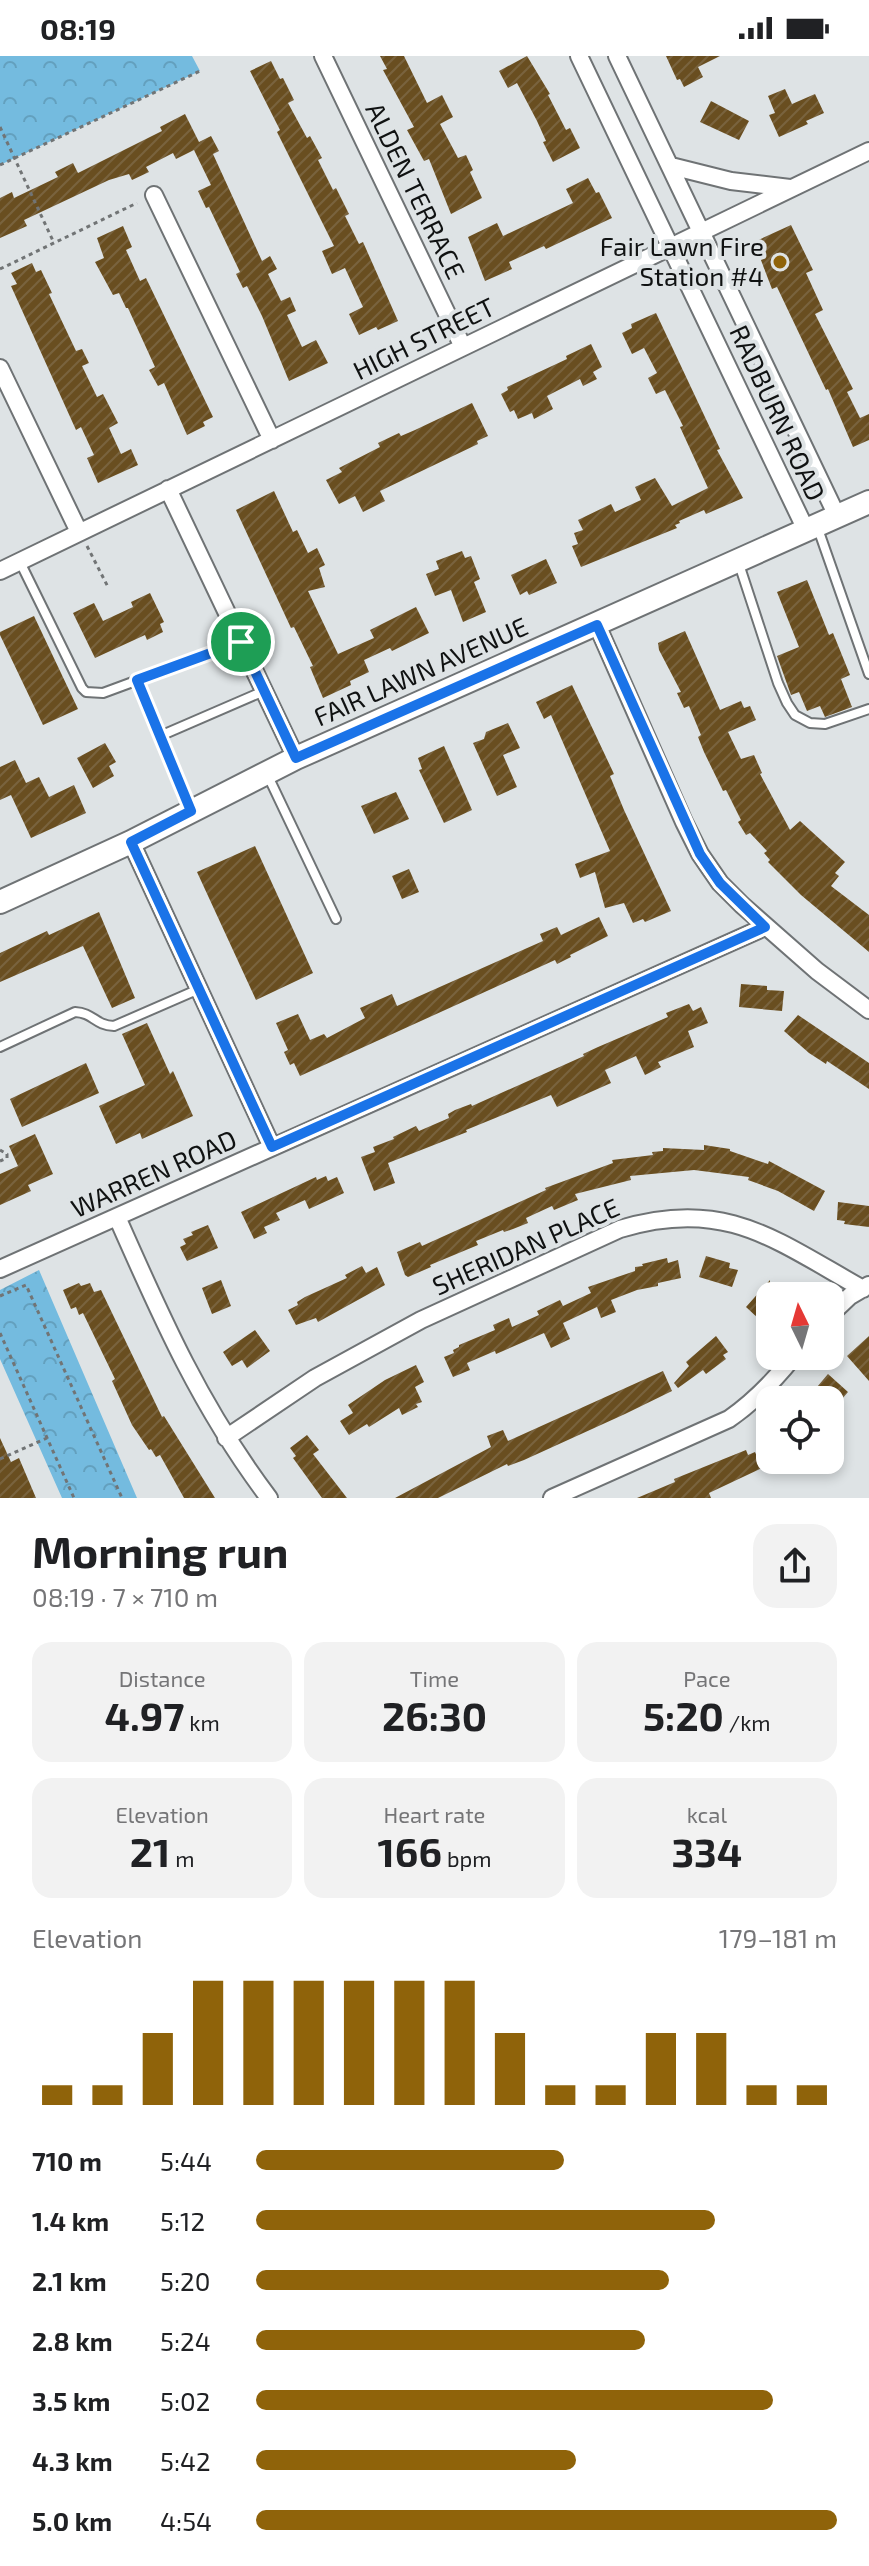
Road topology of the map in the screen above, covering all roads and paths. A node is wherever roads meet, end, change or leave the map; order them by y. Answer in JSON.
{"nodes":[{"id":1,"x":323,"y":56,"type":"edge"},
{"id":2,"x":579,"y":56,"type":"edge"},
{"id":3,"x":617,"y":56,"type":"edge"},
{"id":4,"x":200,"y":71,"type":"dead end"},
{"id":5,"x":0,"y":127,"type":"edge"},
{"id":6,"x":869,"y":151,"type":"edge"},
{"id":7,"x":13,"y":159,"type":"junction"},
{"id":8,"x":0,"y":165,"type":"edge"},
{"id":9,"x":671,"y":166,"type":"junction"},
{"id":10,"x":792,"y":188,"type":"junction"},
{"id":11,"x":154,"y":195,"type":"joint"},
{"id":12,"x":702,"y":231,"type":"junction"},
{"id":13,"x":54,"y":243,"type":"junction"},
{"id":14,"x":671,"y":246,"type":"junction"},
{"id":15,"x":0,"y":269,"type":"edge"},
{"id":16,"x":463,"y":347,"type":"junction"},
{"id":17,"x":0,"y":368,"type":"edge"},
{"id":18,"x":272,"y":440,"type":"junction"},
{"id":19,"x":168,"y":489,"type":"junction"},
{"id":20,"x":869,"y":502,"type":"edge"},
{"id":21,"x":820,"y":524,"type":"junction"},
{"id":22,"x":79,"y":532,"type":"junction"},
{"id":23,"x":20,"y":561,"type":"junction"},
{"id":24,"x":738,"y":561,"type":"junction"},
{"id":25,"x":0,"y":571,"type":"edge"},
{"id":26,"x":108,"y":587,"type":"dead end"},
{"id":27,"x":597,"y":625,"type":"junction"},
{"id":28,"x":241,"y":642,"type":"junction"},
{"id":29,"x":869,"y":674,"type":"edge"},
{"id":30,"x":137,"y":680,"type":"junction"},
{"id":31,"x":264,"y":691,"type":"junction"},
{"id":32,"x":869,"y":709,"type":"edge"},
{"id":33,"x":160,"y":736,"type":"junction"},
{"id":34,"x":296,"y":758,"type":"junction"},
{"id":35,"x":267,"y":773,"type":"junction"},
{"id":36,"x":191,"y":811,"type":"junction"},
{"id":37,"x":131,"y":842,"type":"junction"},
{"id":38,"x":0,"y":902,"type":"edge"},
{"id":39,"x":336,"y":919,"type":"dead end"},
{"id":40,"x":765,"y":927,"type":"junction"},
{"id":41,"x":199,"y":989,"type":"junction"},
{"id":42,"x":869,"y":1010,"type":"edge"},
{"id":43,"x":0,"y":1047,"type":"edge"},
{"id":44,"x":272,"y":1147,"type":"junction"},
{"id":45,"x":0,"y":1150,"type":"edge"},
{"id":46,"x":0,"y":1161,"type":"edge"},
{"id":47,"x":117,"y":1217,"type":"junction"},
{"id":48,"x":0,"y":1269,"type":"edge"},
{"id":49,"x":866,"y":1287,"type":"edge"},
{"id":50,"x":0,"y":1296,"type":"edge"},
{"id":51,"x":844,"y":1302,"type":"edge"},
{"id":52,"x":0,"y":1333,"type":"edge"},
{"id":53,"x":783,"y":1370,"type":"edge"},
{"id":54,"x":47,"y":1438,"type":"junction"},
{"id":55,"x":226,"y":1438,"type":"junction"},
{"id":56,"x":0,"y":1459,"type":"edge"},
{"id":57,"x":74,"y":1498,"type":"edge"},
{"id":58,"x":122,"y":1498,"type":"edge"},
{"id":59,"x":269,"y":1498,"type":"edge"},
{"id":60,"x":552,"y":1498,"type":"edge"}],
"edges":[{"from":1,"to":16,"type":"street","name":"ALDEN TERRACE"},
{"from":2,"to":14,"type":"street","name":"RADBURN ROAD"},
{"from":3,"to":9,"type":"street","name":"RADBURN ROAD"},
{"from":4,"to":7,"type":"path"},
{"from":5,"to":7,"type":"path"},
{"from":6,"to":10,"type":"street","name":"HIGH STREET"},
{"from":7,"to":8,"type":"path"},
{"from":7,"to":13,"type":"path"},
{"from":9,"to":10,"type":"street"},
{"from":9,"to":12,"type":"street","name":"RADBURN ROAD"},
{"from":10,"to":12,"type":"street","name":"HIGH STREET"},
{"from":11,"to":13,"type":"path"},
{"from":11,"to":18,"type":"street"},
{"from":12,"to":14,"type":"street","name":"HIGH STREET"},
{"from":12,"to":21,"type":"street","name":"RADBURN ROAD"},
{"from":13,"to":15,"type":"path"},
{"from":14,"to":16,"type":"street","name":"HIGH STREET"},
{"from":14,"to":21,"type":"street","name":"RADBURN ROAD"},
{"from":16,"to":18,"type":"street","name":"HIGH STREET"},
{"from":17,"to":22,"type":"street"},
{"from":18,"to":19,"type":"street","name":"HIGH STREET"},
{"from":19,"to":22,"type":"street","name":"HIGH STREET"},
{"from":19,"to":28,"type":"street"},
{"from":20,"to":21,"type":"main road","name":"FAIR LAWN AVENUE"},
{"from":21,"to":24,"type":"main road","name":"FAIR LAWN AVENUE"},
{"from":21,"to":29,"type":"lane"},
{"from":22,"to":23,"type":"street","name":"HIGH STREET"},
{"from":22,"to":26,"type":"path"},
{"from":23,"to":25,"type":"street","name":"HIGH STREET"},
{"from":23,"to":30,"type":"lane"},
{"from":24,"to":27,"type":"main road","name":"FAIR LAWN AVENUE"},
{"from":24,"to":32,"type":"lane"},
{"from":27,"to":34,"type":"main road","name":"FAIR LAWN AVENUE"},
{"from":27,"to":40,"type":"street"},
{"from":28,"to":30,"type":"lane"},
{"from":28,"to":31,"type":"street"},
{"from":30,"to":33,"type":"lane"},
{"from":31,"to":33,"type":"lane"},
{"from":31,"to":34,"type":"street"},
{"from":33,"to":36,"type":"lane"},
{"from":34,"to":35,"type":"main road","name":"FAIR LAWN AVENUE"},
{"from":35,"to":36,"type":"main road","name":"FAIR LAWN AVENUE"},
{"from":35,"to":39,"type":"lane"},
{"from":36,"to":37,"type":"main road","name":"FAIR LAWN AVENUE"},
{"from":37,"to":38,"type":"main road","name":"FAIR LAWN AVENUE"},
{"from":37,"to":41,"type":"street"},
{"from":40,"to":42,"type":"street"},
{"from":40,"to":44,"type":"street","name":"WARREN ROAD"},
{"from":41,"to":43,"type":"lane"},
{"from":41,"to":44,"type":"street"},
{"from":44,"to":47,"type":"street","name":"WARREN ROAD"},
{"from":45,"to":46,"type":"path"},
{"from":47,"to":48,"type":"street","name":"WARREN ROAD"},
{"from":47,"to":55,"type":"street"},
{"from":49,"to":51,"type":"street"},
{"from":49,"to":55,"type":"street","name":"SHERIDAN PLACE"},
{"from":50,"to":58,"type":"path"},
{"from":52,"to":54,"type":"path"},
{"from":53,"to":60,"type":"street"},
{"from":54,"to":56,"type":"path"},
{"from":54,"to":57,"type":"path"},
{"from":55,"to":59,"type":"street"}]}
